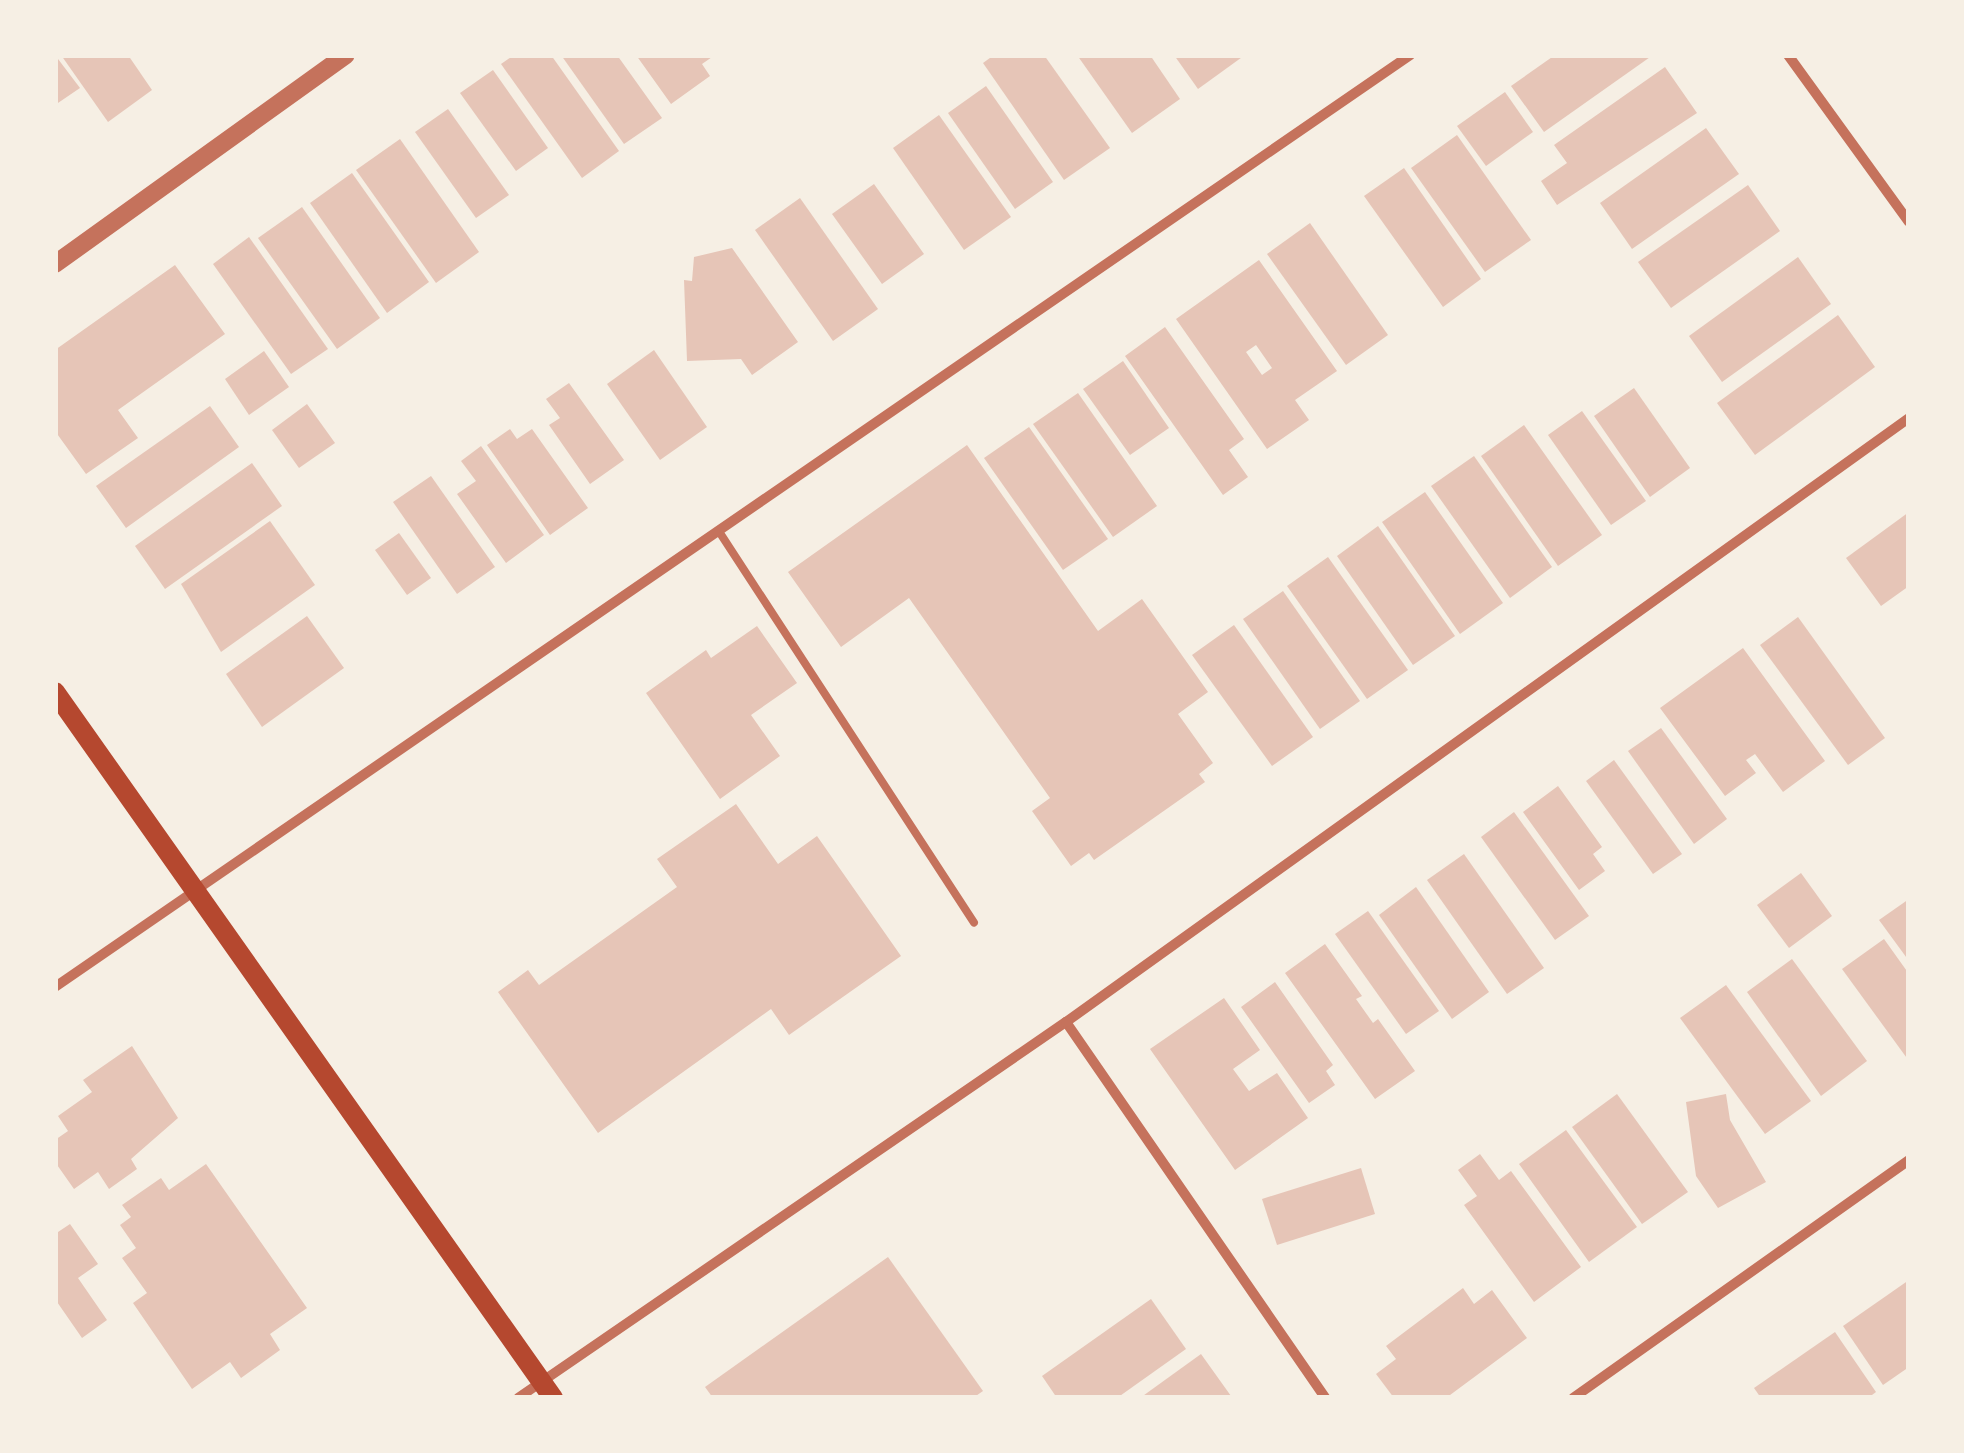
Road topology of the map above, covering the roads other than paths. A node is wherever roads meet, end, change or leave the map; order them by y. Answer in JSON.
{"nodes":[{"id":1,"x":346,"y":55,"type":"edge"},
{"id":2,"x":1410,"y":55,"type":"edge"},
{"id":3,"x":1788,"y":55,"type":"edge"},
{"id":4,"x":1909,"y":222,"type":"edge"},
{"id":5,"x":55,"y":264,"type":"edge"},
{"id":6,"x":1909,"y":418,"type":"edge"},
{"id":7,"x":720,"y":533,"type":"junction"},
{"id":8,"x":55,"y":692,"type":"edge"},
{"id":9,"x":194,"y":890,"type":"junction"},
{"id":10,"x":974,"y":923,"type":"dead end"},
{"id":11,"x":55,"y":987,"type":"edge"},
{"id":12,"x":1066,"y":1022,"type":"junction"},
{"id":13,"x":1909,"y":1160,"type":"edge"},
{"id":14,"x":547,"y":1390,"type":"edge"},
{"id":15,"x":518,"y":1398,"type":"edge"},
{"id":16,"x":1325,"y":1398,"type":"edge"},
{"id":17,"x":1574,"y":1398,"type":"edge"}],
"edges":[{"from":1,"to":5,"type":"street"},
{"from":2,"to":7,"type":"street"},
{"from":3,"to":4,"type":"street"},
{"from":6,"to":12,"type":"street"},
{"from":7,"to":9,"type":"street"},
{"from":7,"to":10,"type":"lane"},
{"from":8,"to":9,"type":"main road"},
{"from":9,"to":11,"type":"street"},
{"from":9,"to":14,"type":"main road"},
{"from":12,"to":14,"type":"street"},
{"from":12,"to":16,"type":"street"},
{"from":13,"to":17,"type":"street"},
{"from":14,"to":15,"type":"street"}]}
